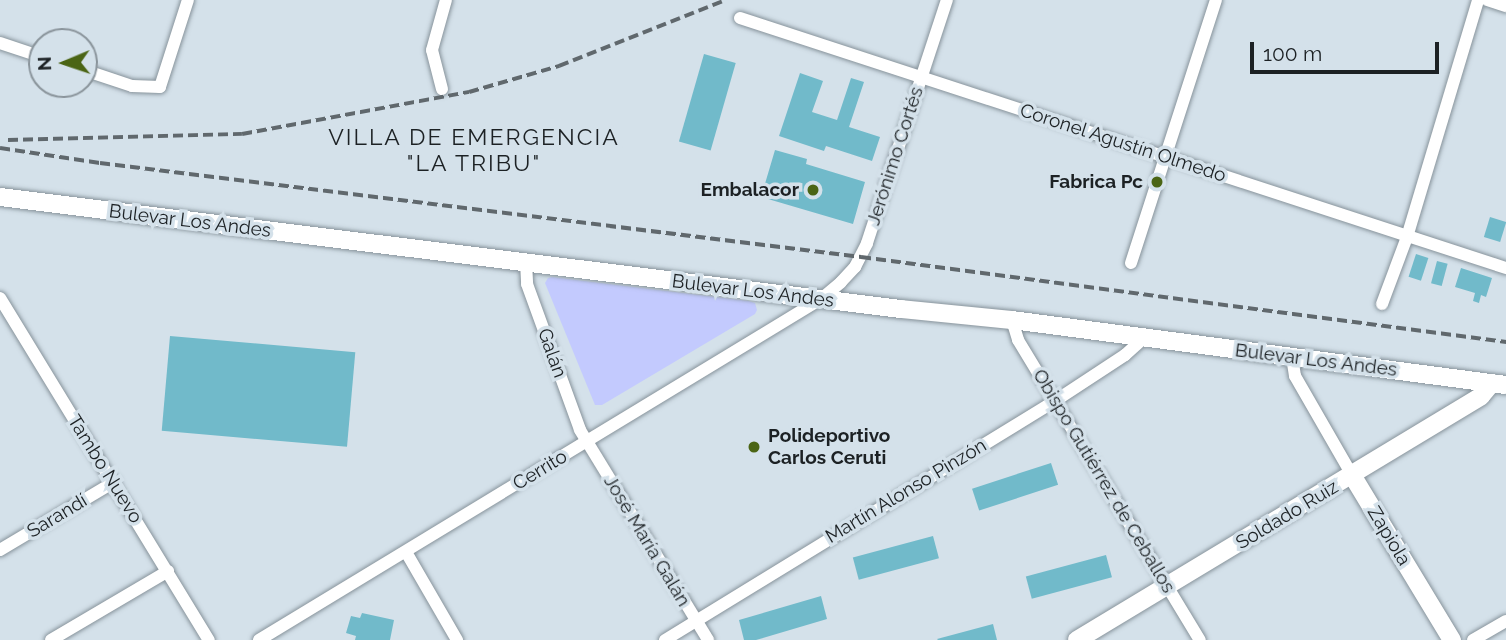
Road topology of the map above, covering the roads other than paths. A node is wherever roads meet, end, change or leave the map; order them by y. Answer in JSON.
{"nodes":[{"id":1,"x":188,"y":0,"type":"edge"},
{"id":2,"x":446,"y":0,"type":"edge"},
{"id":3,"x":947,"y":0,"type":"edge"},
{"id":4,"x":1216,"y":0,"type":"edge"},
{"id":5,"x":1478,"y":0,"type":"edge"},
{"id":6,"x":1487,"y":0,"type":"edge"},
{"id":7,"x":1506,"y":6,"type":"edge"},
{"id":8,"x":740,"y":18,"type":"dead end"},
{"id":9,"x":0,"y":43,"type":"edge"},
{"id":10,"x":28,"y":52,"type":"edge"},
{"id":11,"x":98,"y":75,"type":"edge"},
{"id":12,"x":921,"y":77,"type":"junction"},
{"id":13,"x":442,"y":89,"type":"dead end"},
{"id":14,"x":1166,"y":156,"type":"junction"},
{"id":15,"x":0,"y":197,"type":"edge"},
{"id":16,"x":1406,"y":237,"type":"junction"},
{"id":17,"x":526,"y":262,"type":"junction"},
{"id":18,"x":1131,"y":264,"type":"dead end"},
{"id":19,"x":1506,"y":268,"type":"edge"},
{"id":20,"x":0,"y":298,"type":"edge"},
{"id":21,"x":821,"y":299,"type":"junction"},
{"id":22,"x":1382,"y":304,"type":"dead end"},
{"id":23,"x":1012,"y":320,"type":"junction"},
{"id":24,"x":1144,"y":338,"type":"junction"},
{"id":25,"x":1292,"y":357,"type":"junction"},
{"id":26,"x":1499,"y":384,"type":"edge"},
{"id":27,"x":1055,"y":401,"type":"junction"},
{"id":28,"x":587,"y":442,"type":"junction"},
{"id":29,"x":1352,"y":475,"type":"junction"},
{"id":30,"x":114,"y":482,"type":"junction"},
{"id":31,"x":0,"y":550,"type":"edge"},
{"id":32,"x":406,"y":552,"type":"junction"},
{"id":33,"x":168,"y":571,"type":"junction"},
{"id":34,"x":1167,"y":586,"type":"junction"},
{"id":35,"x":696,"y":621,"type":"junction"},
{"id":36,"x":1506,"y":621,"type":"edge"},
{"id":37,"x":51,"y":640,"type":"edge"},
{"id":38,"x":209,"y":640,"type":"edge"},
{"id":39,"x":259,"y":640,"type":"edge"},
{"id":40,"x":457,"y":640,"type":"edge"},
{"id":41,"x":665,"y":640,"type":"edge"},
{"id":42,"x":708,"y":640,"type":"edge"},
{"id":43,"x":1077,"y":640,"type":"edge"},
{"id":44,"x":1200,"y":640,"type":"edge"},
{"id":45,"x":1452,"y":640,"type":"edge"},
{"id":46,"x":1473,"y":640,"type":"edge"}],
"edges":[{"from":1,"to":11,"type":"street"},
{"from":2,"to":13,"type":"street"},
{"from":3,"to":12,"type":"street","name":"Jerónimo Cortés"},
{"from":4,"to":14,"type":"street"},
{"from":5,"to":16,"type":"street"},
{"from":6,"to":7,"type":"street"},
{"from":8,"to":12,"type":"street","name":"Coronel Agustín Olmedo"},
{"from":9,"to":10,"type":"street"},
{"from":12,"to":14,"type":"street","name":"Coronel Agustín Olmedo"},
{"from":12,"to":21,"type":"street","name":"Jerónimo Cortés"},
{"from":14,"to":16,"type":"street","name":"Coronel Agustín Olmedo"},
{"from":14,"to":18,"type":"street"},
{"from":15,"to":17,"type":"main road","name":"Bulevar Los Andes"},
{"from":16,"to":19,"type":"street","name":"Coronel Agustín Olmedo"},
{"from":16,"to":22,"type":"street"},
{"from":17,"to":21,"type":"main road","name":"Bulevar Los Andes"},
{"from":17,"to":28,"type":"street","name":"Galán"},
{"from":20,"to":30,"type":"street","name":"Tambo Nuevo"},
{"from":21,"to":23,"type":"main road","name":"Bulevar Los Andes"},
{"from":21,"to":28,"type":"street","name":"Cerrito"},
{"from":23,"to":24,"type":"main road","name":"Bulevar Los Andes"},
{"from":23,"to":27,"type":"street","name":"Obispo Gutiérrez de Ceballos"},
{"from":24,"to":25,"type":"main road","name":"Bulevar Los Andes"},
{"from":24,"to":27,"type":"street","name":"Martín Alonso Pinzón"},
{"from":25,"to":26,"type":"main road","name":"Bulevar Los Andes"},
{"from":25,"to":29,"type":"street","name":"Zapiola"},
{"from":26,"to":29,"type":"main road","name":"Soldado Ruiz"},
{"from":27,"to":34,"type":"street","name":"Obispo Gutiérrez de Ceballos"},
{"from":27,"to":35,"type":"street","name":"Martín Alonso Pinzón"},
{"from":28,"to":32,"type":"street","name":"Cerrito"},
{"from":28,"to":35,"type":"street","name":"José María Galán"},
{"from":29,"to":34,"type":"main road","name":"Soldado Ruiz"},
{"from":29,"to":45,"type":"main road","name":"Zapiola"},
{"from":30,"to":31,"type":"street","name":"Sarandí"},
{"from":30,"to":33,"type":"street","name":"Tambo Nuevo"},
{"from":32,"to":39,"type":"street","name":"Cerrito"},
{"from":32,"to":40,"type":"street"},
{"from":33,"to":37,"type":"street"},
{"from":33,"to":38,"type":"street","name":"Tambo Nuevo"},
{"from":34,"to":43,"type":"main road","name":"Soldado Ruiz"},
{"from":34,"to":44,"type":"street","name":"Obispo Gutiérrez de Ceballos"},
{"from":35,"to":41,"type":"street","name":"Martín Alonso Pinzón"},
{"from":35,"to":42,"type":"street","name":"José María Galán"},
{"from":36,"to":46,"type":"street"}]}
